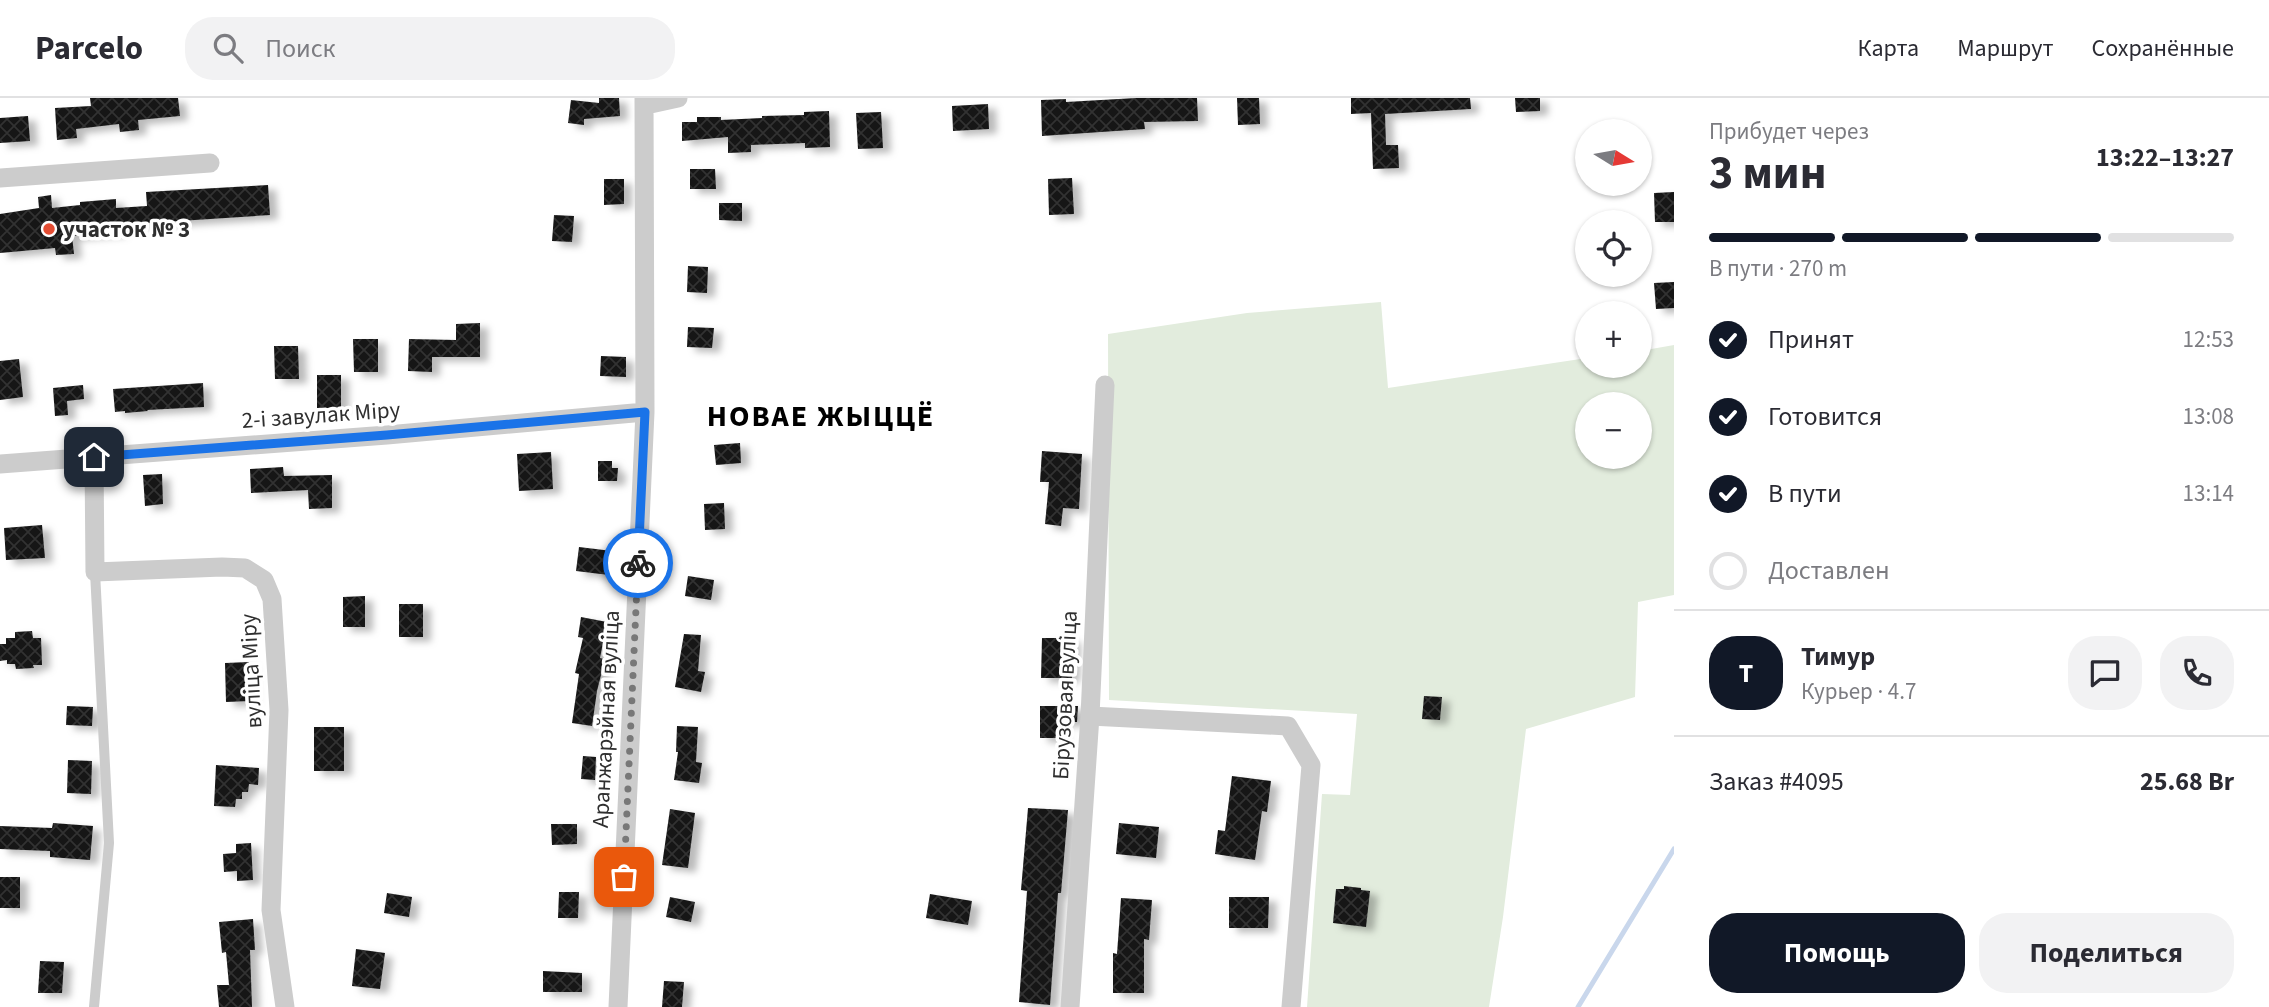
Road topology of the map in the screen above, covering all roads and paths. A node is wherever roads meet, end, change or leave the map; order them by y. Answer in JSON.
{"nodes":[{"id":1,"x":678,"y":98,"type":"edge"},
{"id":2,"x":645,"y":102,"type":"edge"},
{"id":3,"x":210,"y":163,"type":"dead end"},
{"id":4,"x":0,"y":178,"type":"edge"},
{"id":5,"x":1105,"y":385,"type":"dead end"},
{"id":6,"x":645,"y":412,"type":"junction"},
{"id":7,"x":94,"y":457,"type":"junction"},
{"id":8,"x":0,"y":464,"type":"edge"},
{"id":9,"x":95,"y":572,"type":"junction"},
{"id":10,"x":1090,"y":716,"type":"junction"},
{"id":11,"x":94,"y":1007,"type":"edge"},
{"id":12,"x":285,"y":1007,"type":"edge"},
{"id":13,"x":618,"y":1007,"type":"edge"},
{"id":14,"x":1070,"y":1007,"type":"edge"},
{"id":15,"x":1291,"y":1007,"type":"edge"}],
"edges":[{"from":1,"to":2,"type":"street"},
{"from":2,"to":6,"type":"street","name":"Аранжарэйная вуліца"},
{"from":3,"to":4,"type":"street"},
{"from":5,"to":10,"type":"street","name":"Бірузовая вуліца"},
{"from":6,"to":7,"type":"street","name":"2-і завулак Міру"},
{"from":6,"to":13,"type":"street","name":"Аранжарэйная вуліца"},
{"from":7,"to":8,"type":"street","name":"2-і завулак Міру"},
{"from":7,"to":9,"type":"street"},
{"from":9,"to":11,"type":"lane"},
{"from":9,"to":12,"type":"street","name":"вуліца Міру"},
{"from":10,"to":14,"type":"street","name":"Бірузовая вуліца"},
{"from":10,"to":15,"type":"street"}]}
